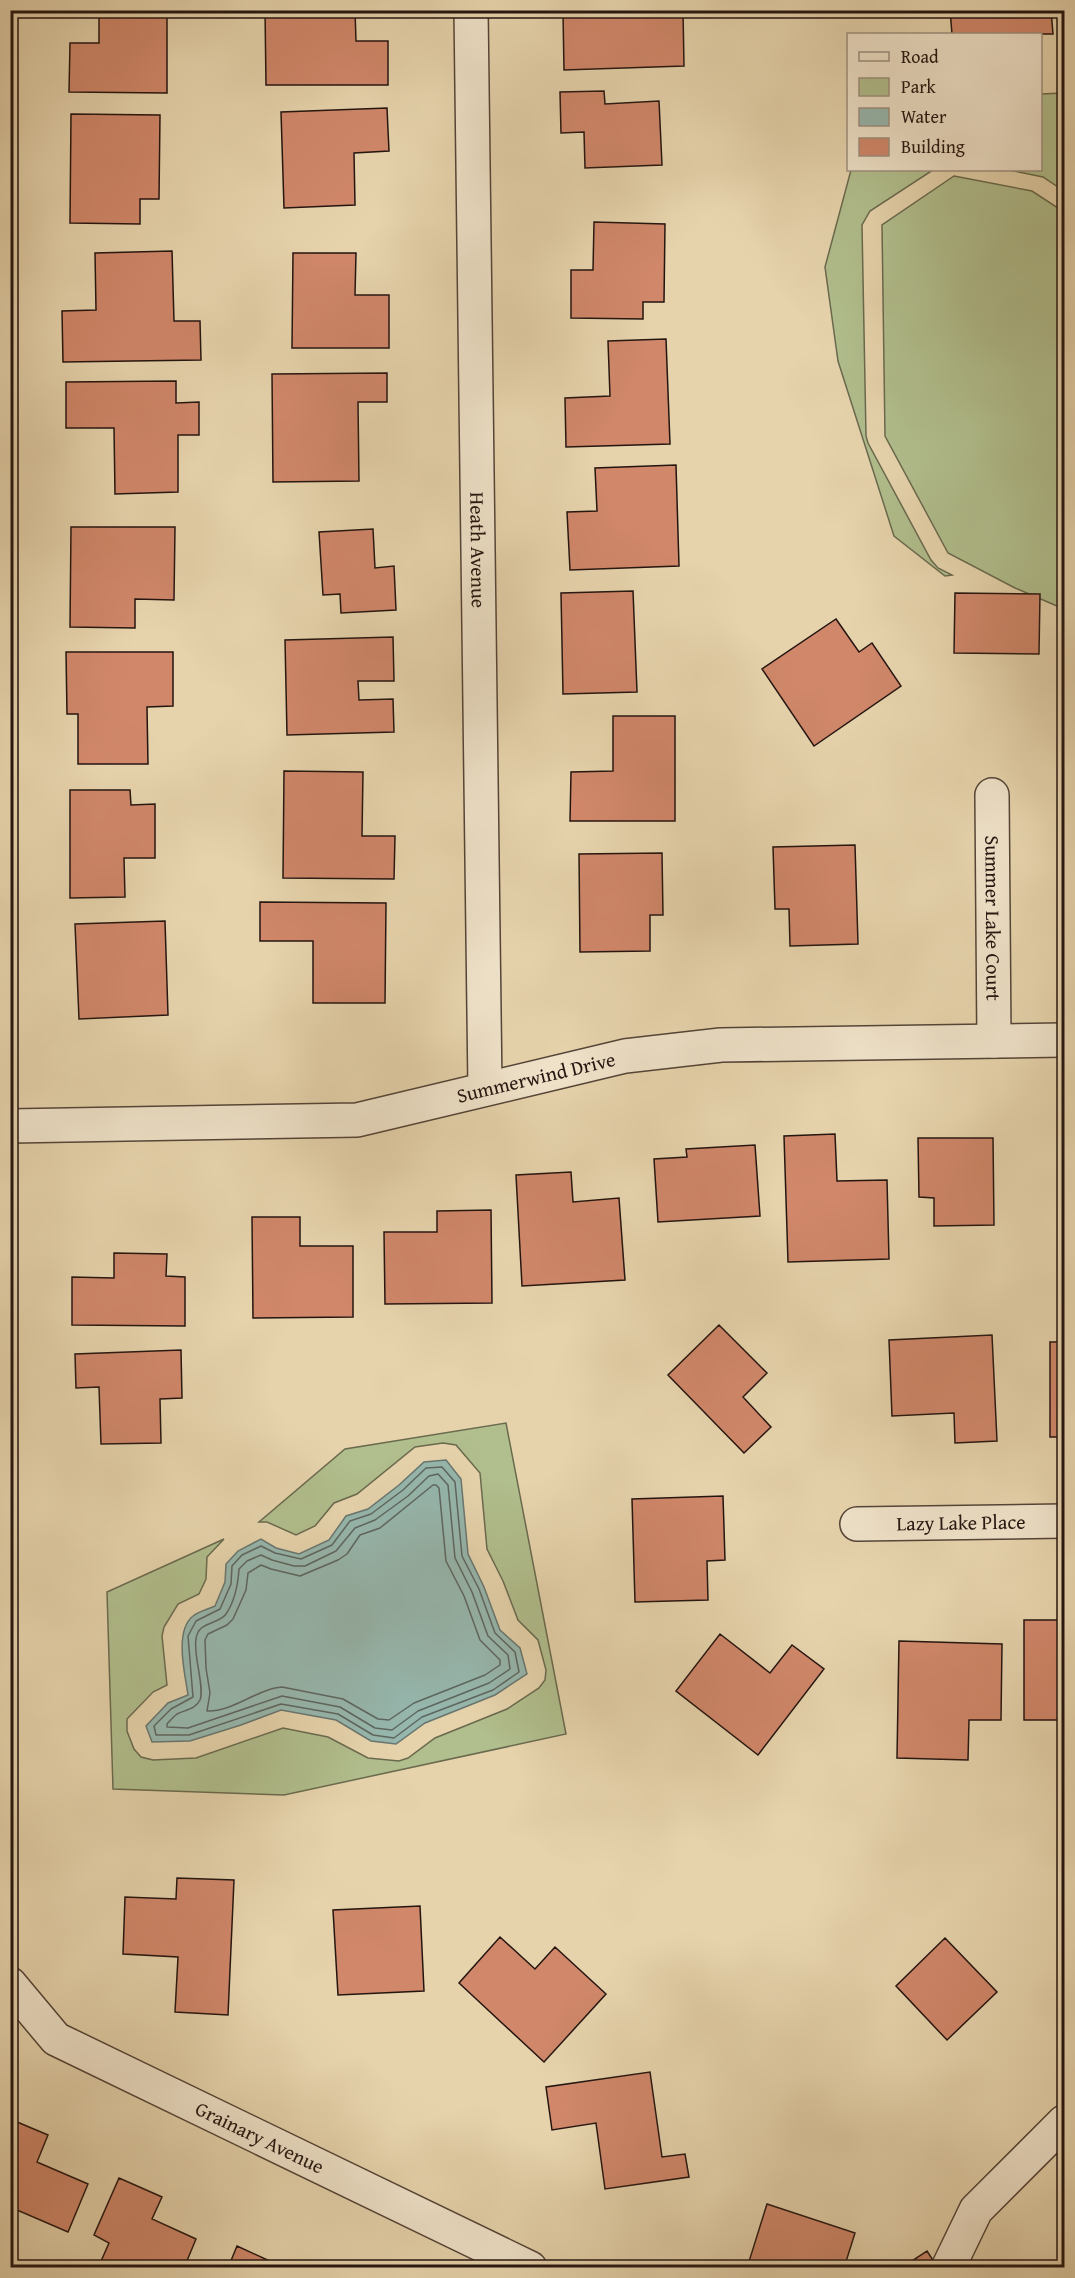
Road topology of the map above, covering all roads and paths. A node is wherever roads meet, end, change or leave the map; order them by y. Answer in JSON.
{"nodes":[{"id":1,"x":471,"y":10,"type":"edge"},
{"id":2,"x":992,"y":795,"type":"dead end"},
{"id":3,"x":1065,"y":1040,"type":"edge"},
{"id":4,"x":994,"y":1041,"type":"junction"},
{"id":5,"x":485,"y":1089,"type":"junction"},
{"id":6,"x":10,"y":1126,"type":"edge"},
{"id":7,"x":1065,"y":1521,"type":"edge"},
{"id":8,"x":857,"y":1524,"type":"dead end"},
{"id":9,"x":10,"y":1983,"type":"edge"},
{"id":10,"x":1065,"y":2122,"type":"edge"},
{"id":11,"x":530,"y":2268,"type":"edge"},
{"id":12,"x":948,"y":2268,"type":"edge"}],
"edges":[{"from":1,"to":5,"type":"street","name":"Heath Avenue"},
{"from":2,"to":4,"type":"street","name":"Summer Lake Court"},
{"from":3,"to":4,"type":"street","name":"Summerwind Drive"},
{"from":4,"to":5,"type":"street","name":"Summerwind Drive"},
{"from":5,"to":6,"type":"street","name":"Summerwind Drive"},
{"from":7,"to":8,"type":"street","name":"Lazy Lake Place"},
{"from":9,"to":11,"type":"street","name":"Grainary Avenue"},
{"from":10,"to":12,"type":"street"}]}
